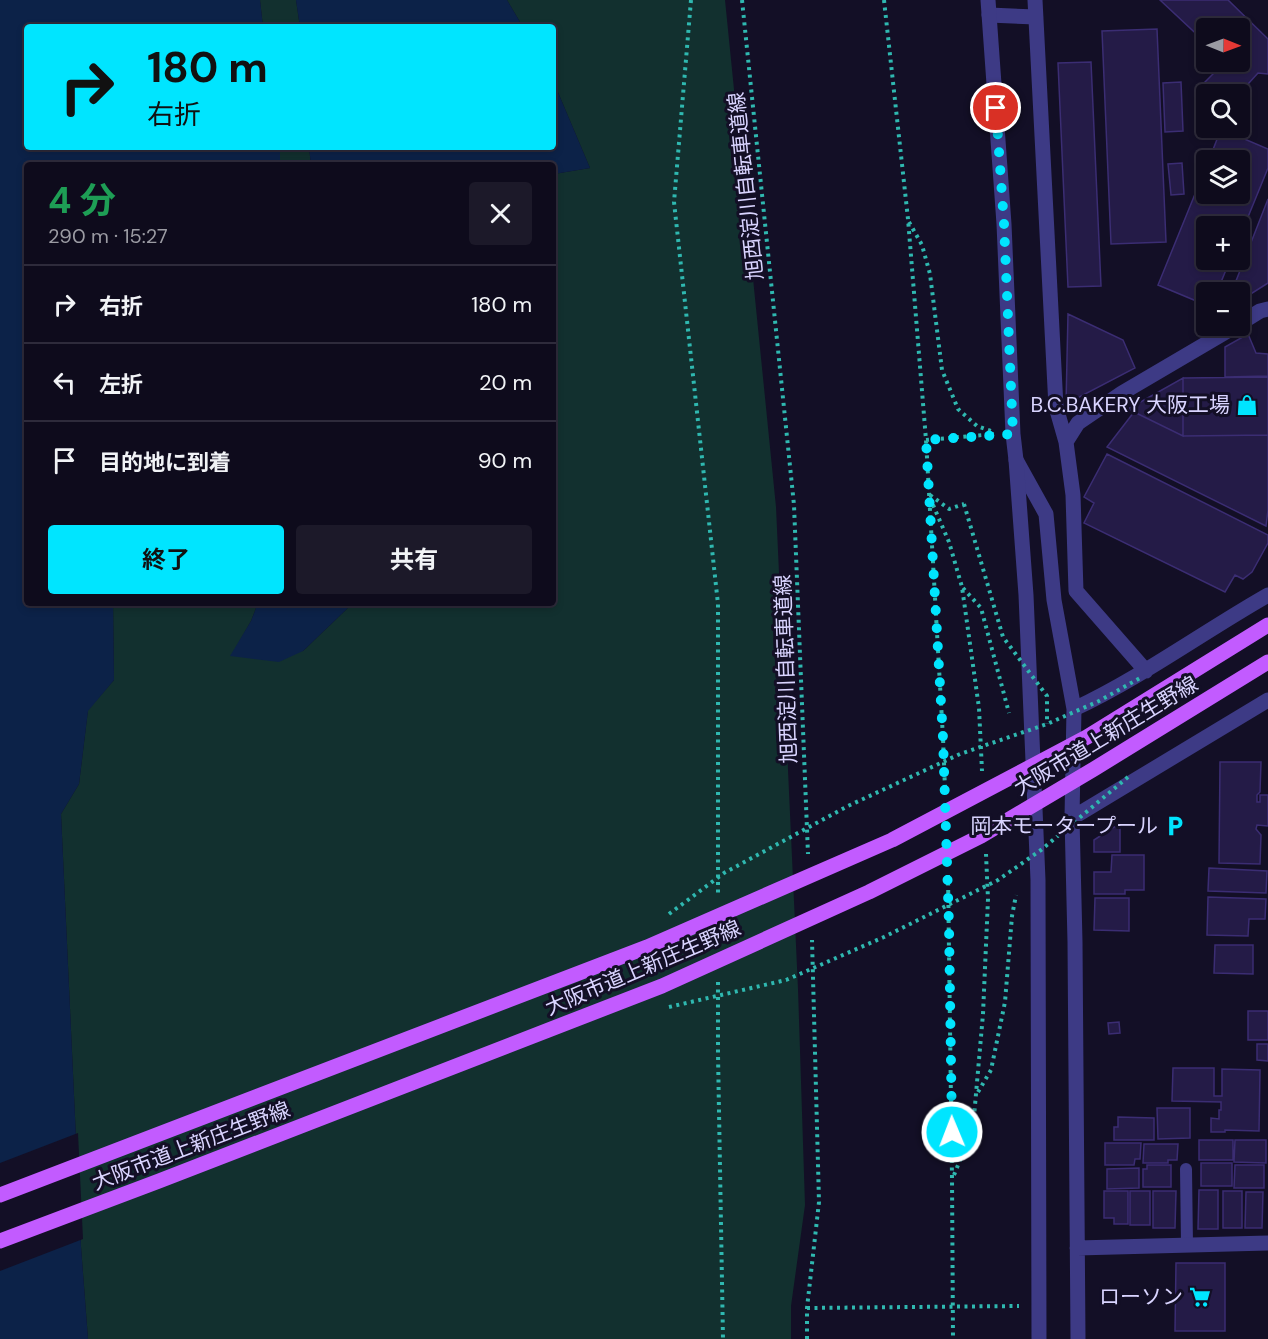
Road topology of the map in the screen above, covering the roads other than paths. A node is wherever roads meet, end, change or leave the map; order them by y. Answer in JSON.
{"nodes":[{"id":1,"x":1035,"y":0,"type":"edge"},
{"id":2,"x":989,"y":7,"type":"edge"},
{"id":3,"x":1036,"y":17,"type":"junction"},
{"id":4,"x":1268,"y":309,"type":"edge"},
{"id":5,"x":1250,"y":317,"type":"edge"},
{"id":6,"x":1218,"y":336,"type":"edge"},
{"id":7,"x":1066,"y":442,"type":"junction"},
{"id":8,"x":1016,"y":460,"type":"junction"},
{"id":9,"x":1268,"y":595,"type":"edge"},
{"id":10,"x":1268,"y":625,"type":"edge"},
{"id":11,"x":1268,"y":662,"type":"edge"},
{"id":12,"x":1147,"y":672,"type":"junction"},
{"id":13,"x":1268,"y":700,"type":"edge"},
{"id":14,"x":1074,"y":709,"type":"junction"},
{"id":15,"x":1072,"y":818,"type":"junction"},
{"id":16,"x":1186,"y":1168,"type":"dead end"},
{"id":17,"x":0,"y":1195,"type":"edge"},
{"id":18,"x":0,"y":1241,"type":"edge"},
{"id":19,"x":1268,"y":1243,"type":"edge"},
{"id":20,"x":1187,"y":1245,"type":"junction"},
{"id":21,"x":1077,"y":1248,"type":"junction"},
{"id":22,"x":1039,"y":1339,"type":"edge"},
{"id":23,"x":1078,"y":1339,"type":"edge"}],
"edges":[{"from":1,"to":3,"type":"street"},
{"from":2,"to":3,"type":"street"},
{"from":2,"to":8,"type":"street"},
{"from":3,"to":7,"type":"street"},
{"from":4,"to":5,"type":"street"},
{"from":6,"to":7,"type":"street"},
{"from":7,"to":12,"type":"street"},
{"from":8,"to":14,"type":"street"},
{"from":8,"to":22,"type":"street"},
{"from":9,"to":12,"type":"street"},
{"from":10,"to":17,"type":"main road","name":"大阪市道上新庄生野線","bridge":true},
{"from":11,"to":18,"type":"main road","name":"大阪市道上新庄生野線","bridge":true},
{"from":12,"to":14,"type":"street"},
{"from":13,"to":15,"type":"street"},
{"from":14,"to":15,"type":"street"},
{"from":15,"to":21,"type":"street"},
{"from":16,"to":20,"type":"lane"},
{"from":19,"to":20,"type":"street"},
{"from":20,"to":21,"type":"street"},
{"from":21,"to":23,"type":"street"}]}
